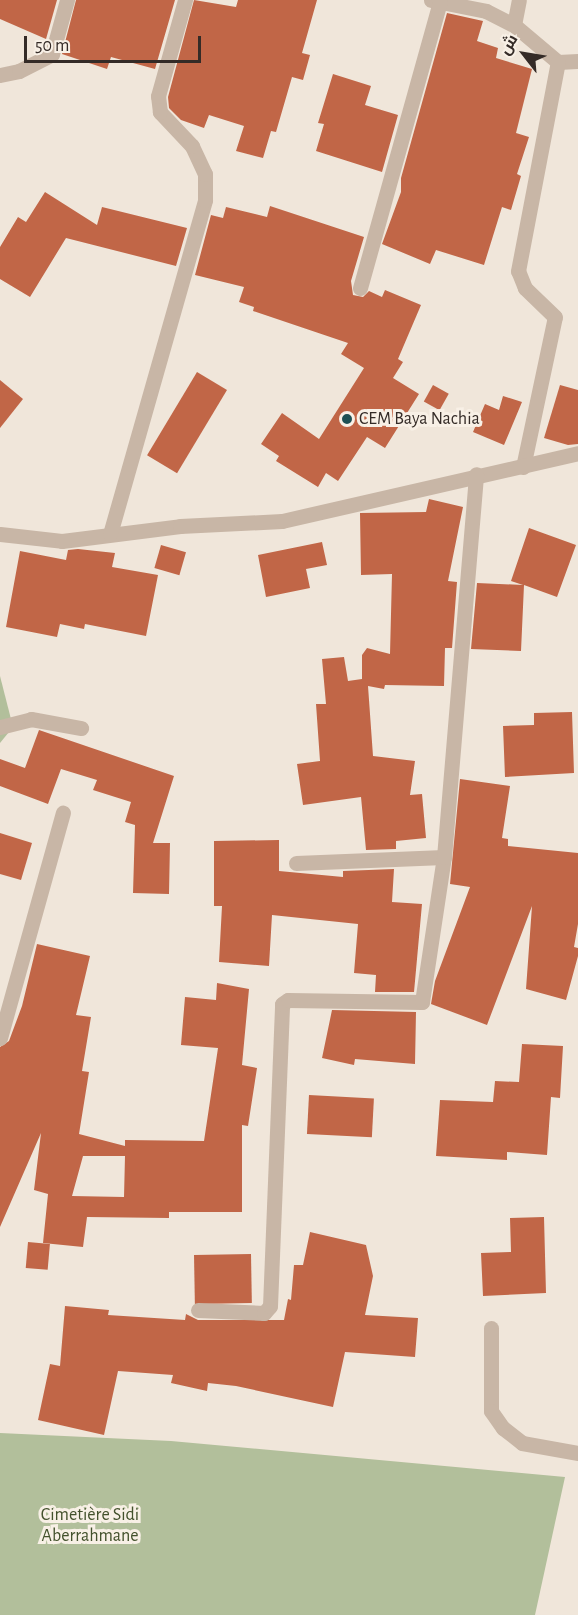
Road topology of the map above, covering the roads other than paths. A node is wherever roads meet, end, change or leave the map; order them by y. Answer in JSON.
{"nodes":[{"id":1,"x":68,"y":0,"type":"edge"},
{"id":2,"x":185,"y":0,"type":"edge"},
{"id":3,"x":519,"y":0,"type":"edge"},
{"id":4,"x":435,"y":1,"type":"edge"},
{"id":5,"x":514,"y":25,"type":"junction"},
{"id":6,"x":578,"y":61,"type":"edge"},
{"id":7,"x":558,"y":62,"type":"junction"},
{"id":8,"x":0,"y":75,"type":"edge"},
{"id":9,"x":360,"y":288,"type":"dead end"},
{"id":10,"x":578,"y":453,"type":"edge"},
{"id":11,"x":523,"y":467,"type":"junction"},
{"id":12,"x":476,"y":474,"type":"junction"},
{"id":13,"x":0,"y":534,"type":"edge"},
{"id":14,"x":110,"y":534,"type":"junction"},
{"id":15,"x":0,"y":727,"type":"edge"},
{"id":16,"x":81,"y":728,"type":"dead end"},
{"id":17,"x":63,"y":813,"type":"dead end"},
{"id":18,"x":444,"y":857,"type":"junction"},
{"id":19,"x":296,"y":863,"type":"dead end"},
{"id":20,"x":0,"y":1038,"type":"edge"},
{"id":21,"x":198,"y":1310,"type":"dead end"},
{"id":22,"x":491,"y":1328,"type":"dead end"},
{"id":23,"x":578,"y":1453,"type":"edge"}],
"edges":[{"from":1,"to":8,"type":"street"},
{"from":2,"to":14,"type":"street"},
{"from":3,"to":5,"type":"street"},
{"from":4,"to":5,"type":"street"},
{"from":4,"to":9,"type":"street"},
{"from":5,"to":7,"type":"street"},
{"from":6,"to":7,"type":"street"},
{"from":7,"to":11,"type":"street"},
{"from":10,"to":11,"type":"street"},
{"from":11,"to":12,"type":"street"},
{"from":12,"to":14,"type":"street"},
{"from":12,"to":18,"type":"street"},
{"from":13,"to":14,"type":"street"},
{"from":15,"to":16,"type":"street"},
{"from":17,"to":20,"type":"street"},
{"from":18,"to":19,"type":"street"},
{"from":18,"to":21,"type":"street"},
{"from":22,"to":23,"type":"street"}]}
